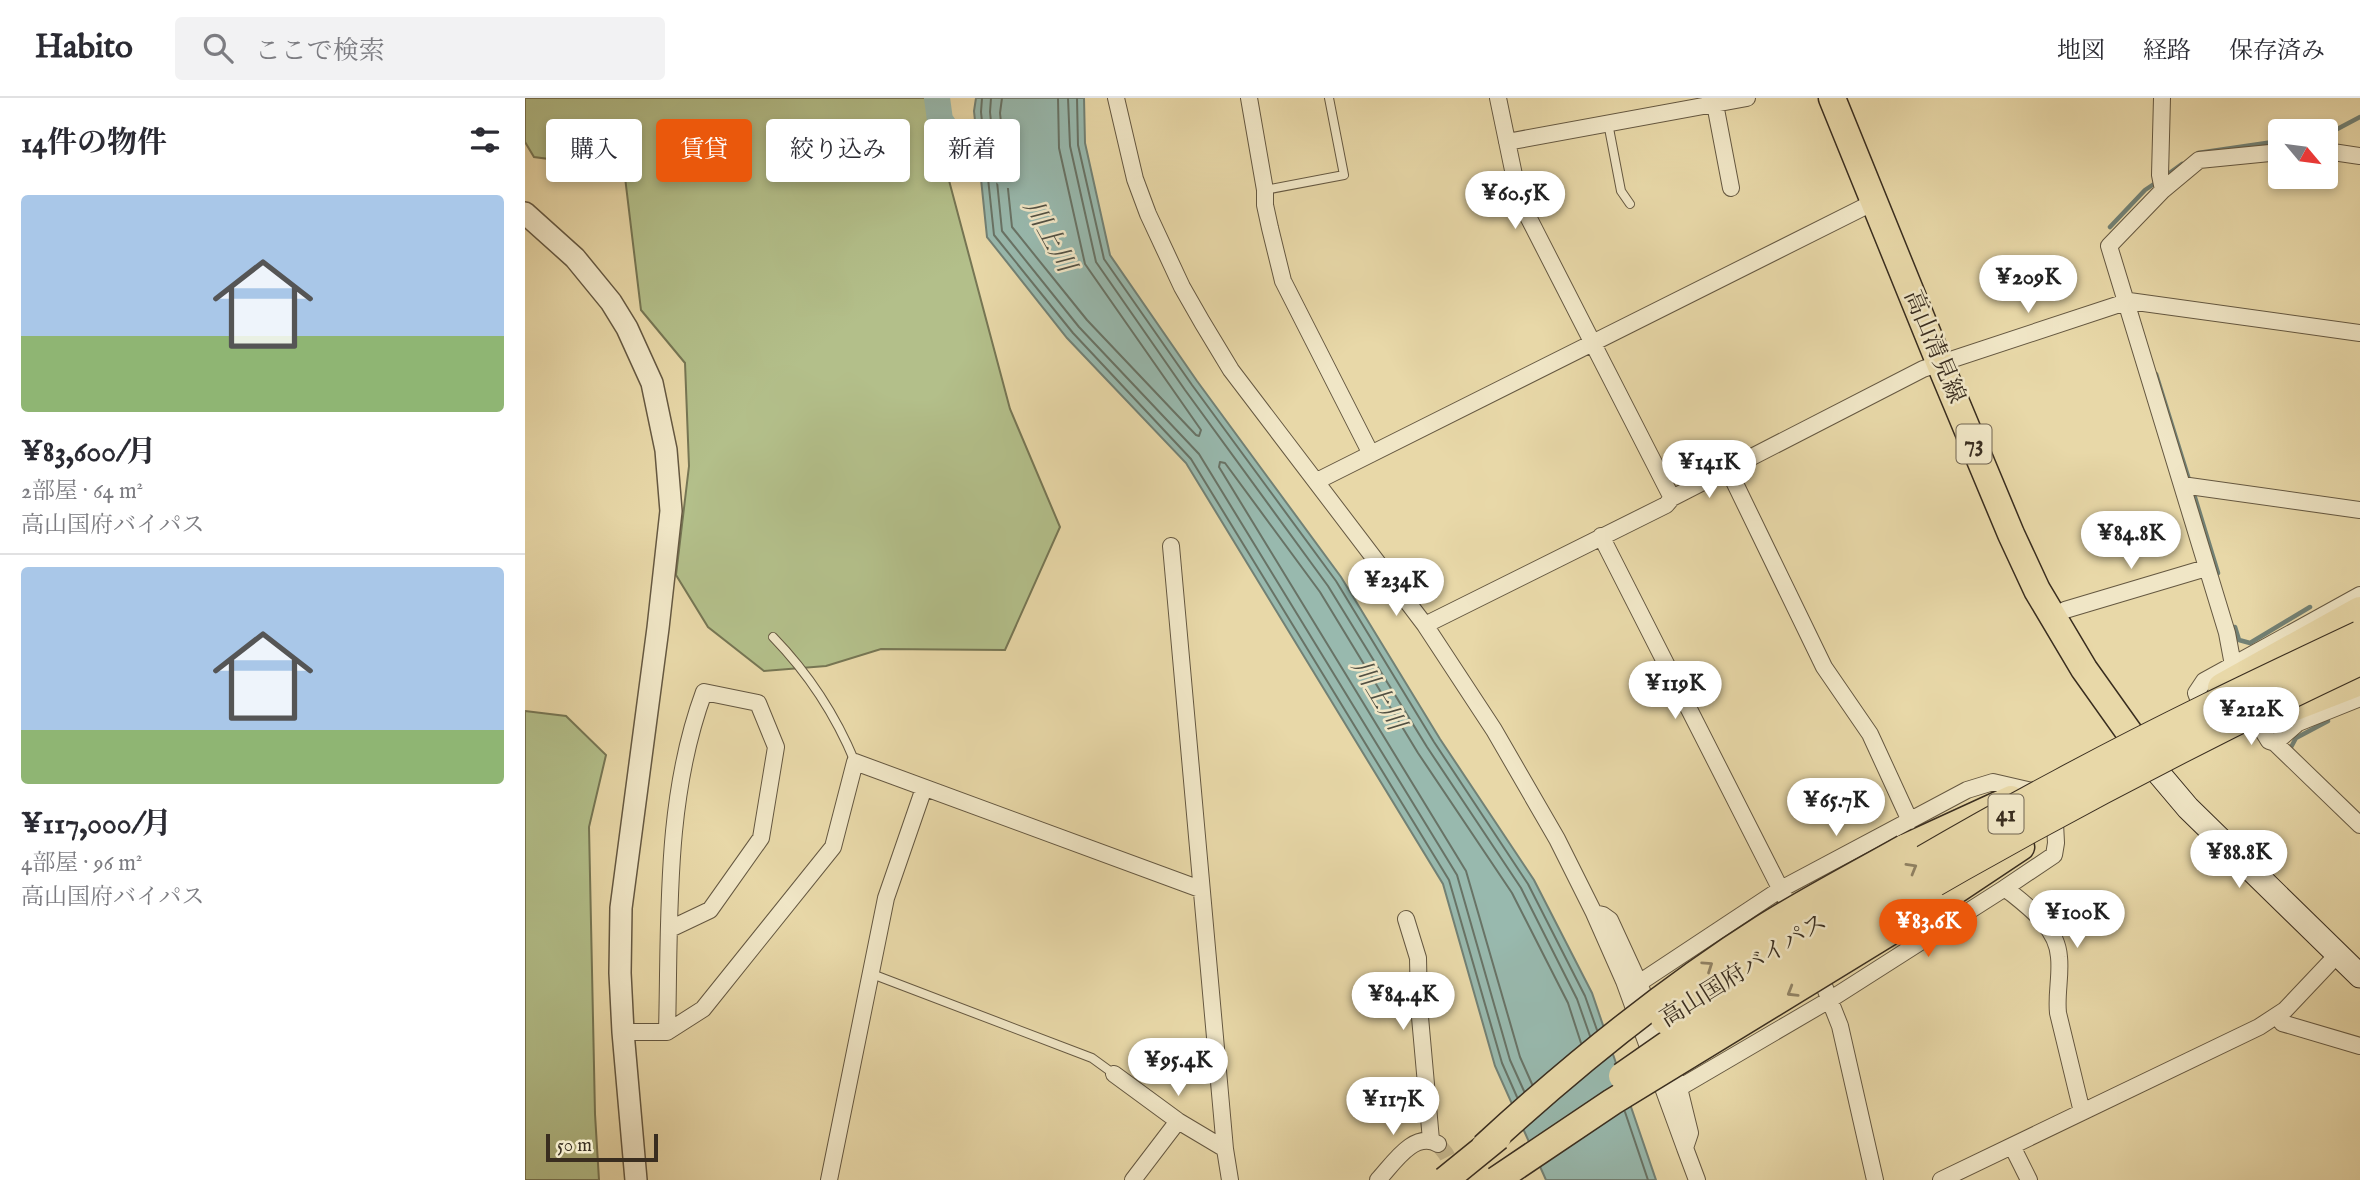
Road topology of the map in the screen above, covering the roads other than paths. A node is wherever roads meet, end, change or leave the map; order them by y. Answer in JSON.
{"nodes":[{"id":1,"x":1116,"y":98,"type":"edge"},
{"id":2,"x":1249,"y":98,"type":"edge"},
{"id":3,"x":1329,"y":98,"type":"edge"},
{"id":4,"x":1498,"y":98,"type":"edge"},
{"id":5,"x":1747,"y":98,"type":"edge"},
{"id":6,"x":1832,"y":98,"type":"edge"},
{"id":7,"x":2162,"y":98,"type":"edge"},
{"id":8,"x":1715,"y":104,"type":"junction"},
{"id":9,"x":1608,"y":123,"type":"junction"},
{"id":10,"x":1507,"y":142,"type":"junction"},
{"id":11,"x":2268,"y":153,"type":"edge"},
{"id":12,"x":2338,"y":153,"type":"edge"},
{"id":13,"x":2360,"y":156,"type":"edge"},
{"id":14,"x":2162,"y":183,"type":"junction"},
{"id":15,"x":1731,"y":188,"type":"dead end"},
{"id":16,"x":1265,"y":190,"type":"junction"},
{"id":17,"x":1874,"y":202,"type":"junction"},
{"id":18,"x":1630,"y":204,"type":"dead end"},
{"id":19,"x":525,"y":213,"type":"edge"},
{"id":20,"x":2131,"y":302,"type":"junction"},
{"id":21,"x":2360,"y":333,"type":"edge"},
{"id":22,"x":1592,"y":343,"type":"junction"},
{"id":23,"x":1940,"y":364,"type":"junction"},
{"id":24,"x":1371,"y":454,"type":"junction"},
{"id":25,"x":1728,"y":469,"type":"junction"},
{"id":26,"x":1317,"y":481,"type":"junction"},
{"id":27,"x":2188,"y":486,"type":"junction"},
{"id":28,"x":1672,"y":499,"type":"junction"},
{"id":29,"x":2360,"y":510,"type":"edge"},
{"id":30,"x":1601,"y":536,"type":"junction"},
{"id":31,"x":1171,"y":547,"type":"dead end"},
{"id":32,"x":2206,"y":568,"type":"junction"},
{"id":33,"x":2360,"y":595,"type":"edge"},
{"id":34,"x":2065,"y":610,"type":"dead end"},
{"id":35,"x":2360,"y":612,"type":"edge"},
{"id":36,"x":1425,"y":625,"type":"junction"},
{"id":37,"x":2360,"y":635,"type":"edge"},
{"id":38,"x":773,"y":637,"type":"dead end"},
{"id":39,"x":2360,"y":660,"type":"edge"},
{"id":40,"x":2233,"y":665,"type":"junction"},
{"id":41,"x":2360,"y":680,"type":"edge"},
{"id":42,"x":2360,"y":698,"type":"edge"},
{"id":43,"x":2199,"y":701,"type":"junction"},
{"id":44,"x":2265,"y":732,"type":"junction"},
{"id":45,"x":2133,"y":738,"type":"junction"},
{"id":46,"x":855,"y":762,"type":"junction"},
{"id":47,"x":2155,"y":769,"type":"junction"},
{"id":48,"x":924,"y":788,"type":"junction"},
{"id":49,"x":2032,"y":791,"type":"junction"},
{"id":50,"x":1910,"y":821,"type":"junction"},
{"id":51,"x":2055,"y":823,"type":"junction"},
{"id":52,"x":2360,"y":825,"type":"edge"},
{"id":53,"x":2005,"y":888,"type":"junction"},
{"id":54,"x":1200,"y":889,"type":"junction"},
{"id":55,"x":1781,"y":889,"type":"junction"},
{"id":56,"x":1594,"y":914,"type":"junction"},
{"id":57,"x":1406,"y":919,"type":"dead end"},
{"id":58,"x":670,"y":929,"type":"junction"},
{"id":59,"x":2337,"y":955,"type":"junction"},
{"id":60,"x":872,"y":974,"type":"junction"},
{"id":61,"x":2360,"y":976,"type":"edge"},
{"id":62,"x":1639,"y":983,"type":"junction"},
{"id":63,"x":1831,"y":999,"type":"junction"},
{"id":64,"x":2282,"y":1023,"type":"dead end"},
{"id":65,"x":1672,"y":1028,"type":"junction"},
{"id":66,"x":623,"y":1032,"type":"junction"},
{"id":67,"x":667,"y":1032,"type":"junction"},
{"id":68,"x":2360,"y":1046,"type":"edge"},
{"id":69,"x":1114,"y":1074,"type":"joint"},
{"id":70,"x":1679,"y":1087,"type":"junction"},
{"id":71,"x":2083,"y":1112,"type":"junction"},
{"id":72,"x":1178,"y":1121,"type":"junction"},
{"id":73,"x":2013,"y":1146,"type":"junction"},
{"id":74,"x":1484,"y":1147,"type":"junction"},
{"id":75,"x":1685,"y":1148,"type":"junction"},
{"id":76,"x":1225,"y":1149,"type":"junction"},
{"id":77,"x":636,"y":1180,"type":"edge"},
{"id":78,"x":829,"y":1180,"type":"edge"},
{"id":79,"x":1133,"y":1180,"type":"edge"},
{"id":80,"x":1230,"y":1180,"type":"edge"},
{"id":81,"x":1378,"y":1180,"type":"edge"},
{"id":82,"x":1445,"y":1180,"type":"edge"},
{"id":83,"x":1481,"y":1180,"type":"edge"},
{"id":84,"x":1496,"y":1180,"type":"edge"},
{"id":85,"x":1697,"y":1180,"type":"edge"},
{"id":86,"x":1875,"y":1180,"type":"edge"},
{"id":87,"x":1941,"y":1180,"type":"edge"},
{"id":88,"x":2029,"y":1180,"type":"edge"}],
"edges":[{"from":1,"to":26,"type":"street"},
{"from":2,"to":16,"type":"street"},
{"from":3,"to":16,"type":"lane"},
{"from":4,"to":10,"type":"street"},
{"from":5,"to":8,"type":"street"},
{"from":6,"to":17,"type":"main road","name":"高山清見線","number":"73"},
{"from":7,"to":14,"type":"street"},
{"from":8,"to":9,"type":"street"},
{"from":8,"to":15,"type":"street"},
{"from":9,"to":10,"type":"street"},
{"from":9,"to":18,"type":"lane"},
{"from":10,"to":22,"type":"street"},
{"from":11,"to":14,"type":"street"},
{"from":12,"to":13,"type":"street"},
{"from":14,"to":20,"type":"street"},
{"from":16,"to":24,"type":"street"},
{"from":17,"to":22,"type":"street"},
{"from":17,"to":23,"type":"main road","name":"高山清見線","number":"73"},
{"from":19,"to":66,"type":"street"},
{"from":20,"to":21,"type":"street"},
{"from":20,"to":23,"type":"street"},
{"from":20,"to":27,"type":"street"},
{"from":22,"to":24,"type":"street"},
{"from":22,"to":28,"type":"street"},
{"from":23,"to":25,"type":"street"},
{"from":23,"to":45,"type":"main road","name":"高山清見線","number":"73"},
{"from":24,"to":26,"type":"street"},
{"from":25,"to":28,"type":"street"},
{"from":25,"to":50,"type":"street"},
{"from":26,"to":36,"type":"street"},
{"from":27,"to":29,"type":"street"},
{"from":27,"to":32,"type":"street"},
{"from":28,"to":30,"type":"street"},
{"from":30,"to":36,"type":"street"},
{"from":30,"to":55,"type":"street"},
{"from":31,"to":54,"type":"street"},
{"from":32,"to":34,"type":"street"},
{"from":32,"to":40,"type":"street"},
{"from":33,"to":40,"type":"street"},
{"from":35,"to":43,"type":"highway","number":"41"},
{"from":36,"to":56,"type":"street"},
{"from":65,"to":37,"type":"highway","name":"高山国府バイパス","number":"41","one_way":true,"bridge":true},
{"from":38,"to":46,"type":"lane"},
{"from":39,"to":65,"type":"highway","name":"高山国府バイパス","number":"41","bridge":true},
{"from":40,"to":43,"type":"street"},
{"from":41,"to":44,"type":"highway","number":"41"},
{"from":42,"to":44,"type":"street"},
{"from":43,"to":45,"type":"highway","number":"41"},
{"from":44,"to":47,"type":"highway","number":"41"},
{"from":44,"to":52,"type":"street"},
{"from":45,"to":47,"type":"main road","name":"高山清見線","number":"73"},
{"from":45,"to":49,"type":"main road","number":"41"},
{"from":46,"to":48,"type":"street"},
{"from":46,"to":67,"type":"street"},
{"from":47,"to":51,"type":"main road","number":"41"},
{"from":47,"to":59,"type":"main road"},
{"from":48,"to":54,"type":"street"},
{"from":48,"to":60,"type":"street"},
{"from":49,"to":50,"type":"street"},
{"from":74,"to":49,"type":"main road","number":"41","one_way":true,"bridge":true},
{"from":50,"to":55,"type":"street"},
{"from":51,"to":53,"type":"street"},
{"from":51,"to":84,"type":"main road","number":"41","one_way":true,"bridge":true},
{"from":53,"to":63,"type":"street"},
{"from":53,"to":71,"type":"street"},
{"from":54,"to":76,"type":"street"},
{"from":55,"to":62,"type":"street"},
{"from":55,"to":63,"type":"street"},
{"from":56,"to":62,"type":"street"},
{"from":56,"to":75,"type":"street"},
{"from":57,"to":81,"type":"street"},
{"from":58,"to":58,"type":"street"},
{"from":58,"to":67,"type":"street"},
{"from":59,"to":61,"type":"main road"},
{"from":59,"to":71,"type":"street"},
{"from":60,"to":69,"type":"lane"},
{"from":60,"to":78,"type":"street"},
{"from":62,"to":70,"type":"street"},
{"from":63,"to":70,"type":"street"},
{"from":63,"to":86,"type":"street"},
{"from":64,"to":68,"type":"street"},
{"from":65,"to":74,"type":"main road","name":"高山国府バイパス","number":"41","bridge":true},
{"from":65,"to":83,"type":"main road","name":"高山国府バイパス","number":"41","bridge":true},
{"from":66,"to":67,"type":"street"},
{"from":66,"to":77,"type":"street"},
{"from":69,"to":72,"type":"street"},
{"from":70,"to":75,"type":"street"},
{"from":71,"to":73,"type":"street"},
{"from":72,"to":76,"type":"street"},
{"from":72,"to":79,"type":"street"},
{"from":73,"to":87,"type":"street"},
{"from":73,"to":88,"type":"street"},
{"from":74,"to":82,"type":"main road","name":"高山国府バイパス","number":"41","bridge":true},
{"from":75,"to":85,"type":"street"},
{"from":76,"to":80,"type":"street"}]}
